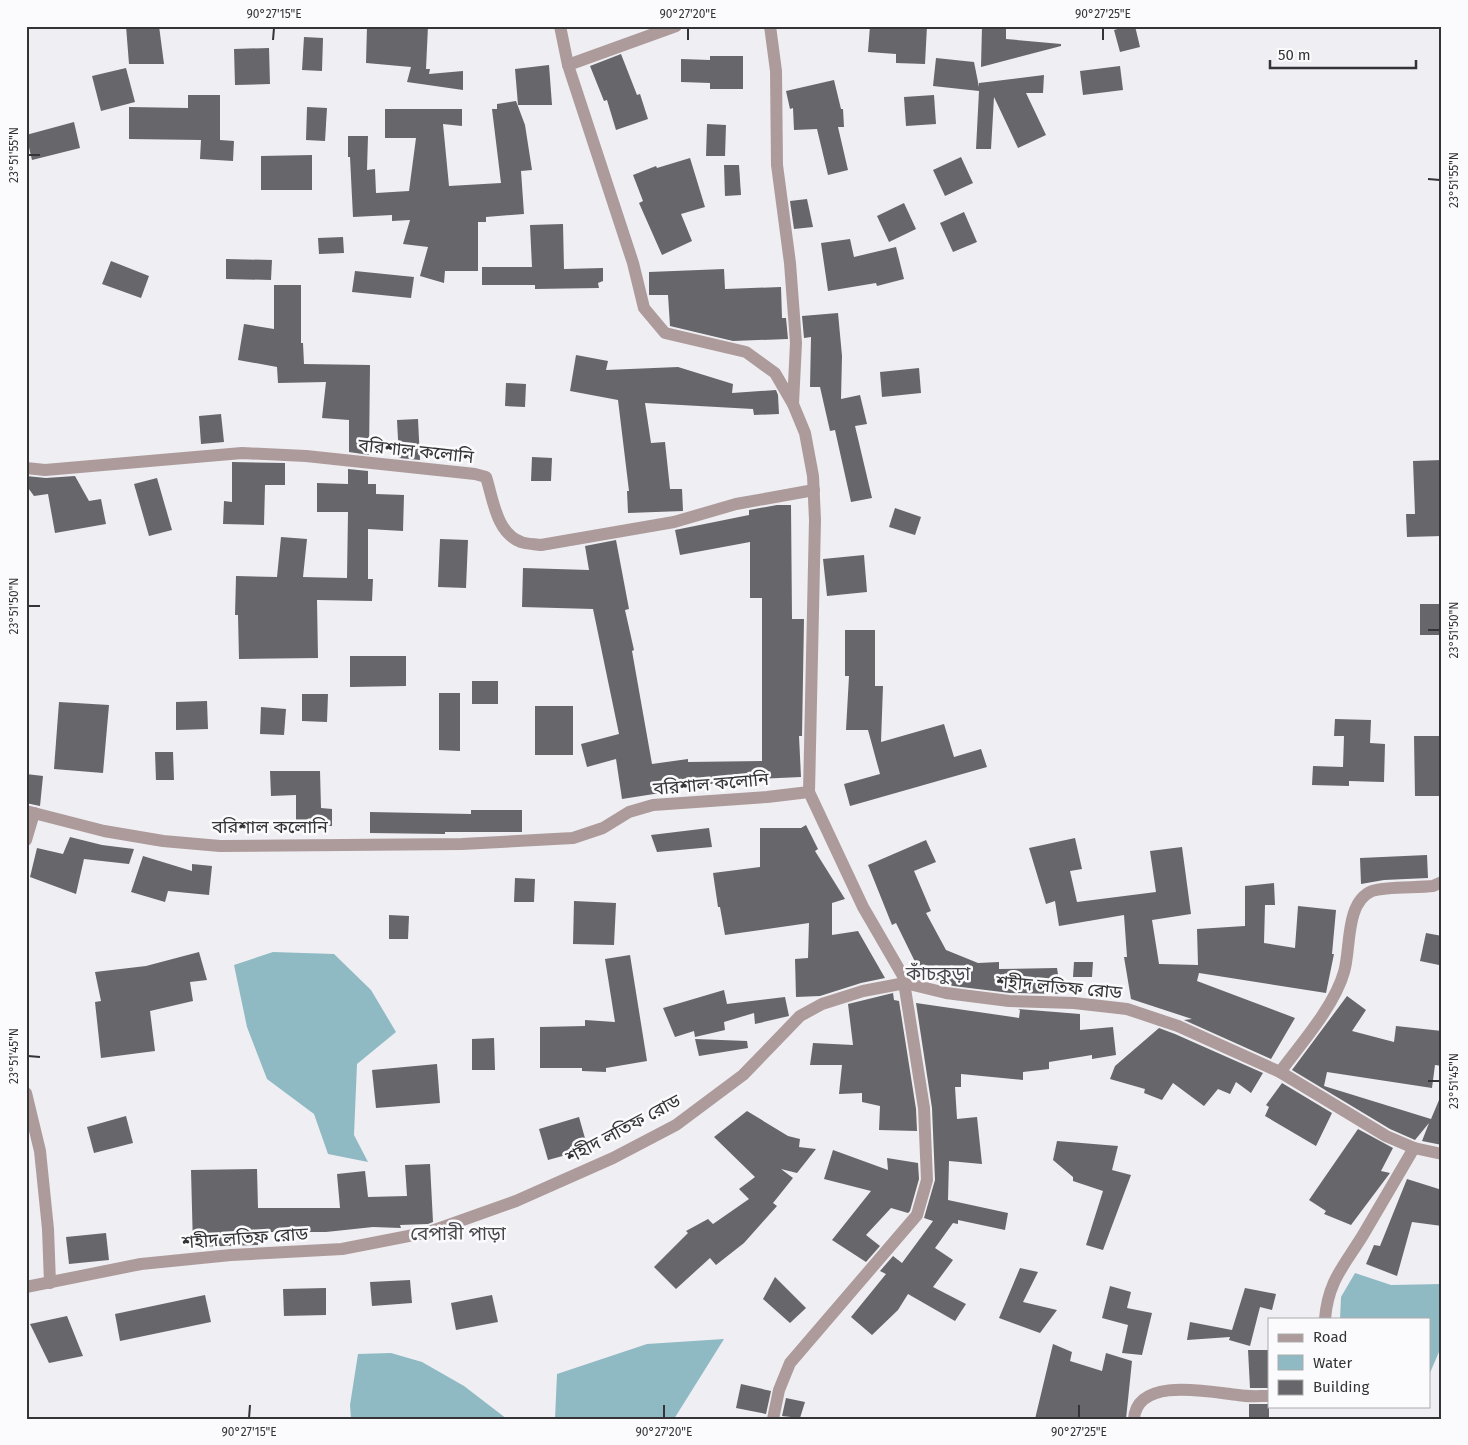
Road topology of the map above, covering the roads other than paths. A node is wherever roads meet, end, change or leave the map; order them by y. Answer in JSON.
{"nodes":[{"id":1,"x":560,"y":26,"type":"edge"},
{"id":2,"x":676,"y":26,"type":"edge"},
{"id":3,"x":770,"y":26,"type":"edge"},
{"id":4,"x":568,"y":65,"type":"junction"},
{"id":5,"x":793,"y":404,"type":"junction"},
{"id":6,"x":26,"y":468,"type":"edge"},
{"id":7,"x":814,"y":490,"type":"junction"},
{"id":8,"x":809,"y":792,"type":"junction"},
{"id":9,"x":30,"y":812,"type":"edge"},
{"id":10,"x":26,"y":840,"type":"edge"},
{"id":11,"x":1442,"y":882,"type":"edge"},
{"id":12,"x":905,"y":982,"type":"junction"},
{"id":13,"x":1280,"y":1072,"type":"junction"},
{"id":14,"x":26,"y":1093,"type":"edge"},
{"id":15,"x":1414,"y":1148,"type":"junction"},
{"id":16,"x":1442,"y":1154,"type":"edge"},
{"id":17,"x":50,"y":1283,"type":"junction"},
{"id":18,"x":26,"y":1287,"type":"edge"},
{"id":19,"x":1325,"y":1318,"type":"edge"},
{"id":20,"x":1268,"y":1396,"type":"edge"},
{"id":21,"x":773,"y":1419,"type":"edge"},
{"id":22,"x":1134,"y":1419,"type":"edge"}],
"edges":[{"from":1,"to":4,"type":"street"},
{"from":2,"to":4,"type":"street"},
{"from":3,"to":5,"type":"street"},
{"from":4,"to":5,"type":"street"},
{"from":5,"to":7,"type":"street"},
{"from":6,"to":7,"type":"street","name":"বরিশাল কলোনি"},
{"from":7,"to":8,"type":"street"},
{"from":8,"to":9,"type":"street","name":"বরিশাল কলোনি"},
{"from":8,"to":12,"type":"street"},
{"from":9,"to":10,"type":"street"},
{"from":11,"to":13,"type":"street"},
{"from":12,"to":13,"type":"street","name":"শহীদ লতিফ রোড"},
{"from":12,"to":17,"type":"street","name":"শহীদ লতিফ রোড"},
{"from":12,"to":21,"type":"street"},
{"from":13,"to":15,"type":"street","name":"শহীদ লতিফ রোড"},
{"from":14,"to":17,"type":"street"},
{"from":15,"to":16,"type":"street","name":"শহীদ লতিফ রোড"},
{"from":15,"to":19,"type":"street"},
{"from":17,"to":18,"type":"street","name":"শহীদ লতিফ রোড"},
{"from":20,"to":22,"type":"street"}]}
